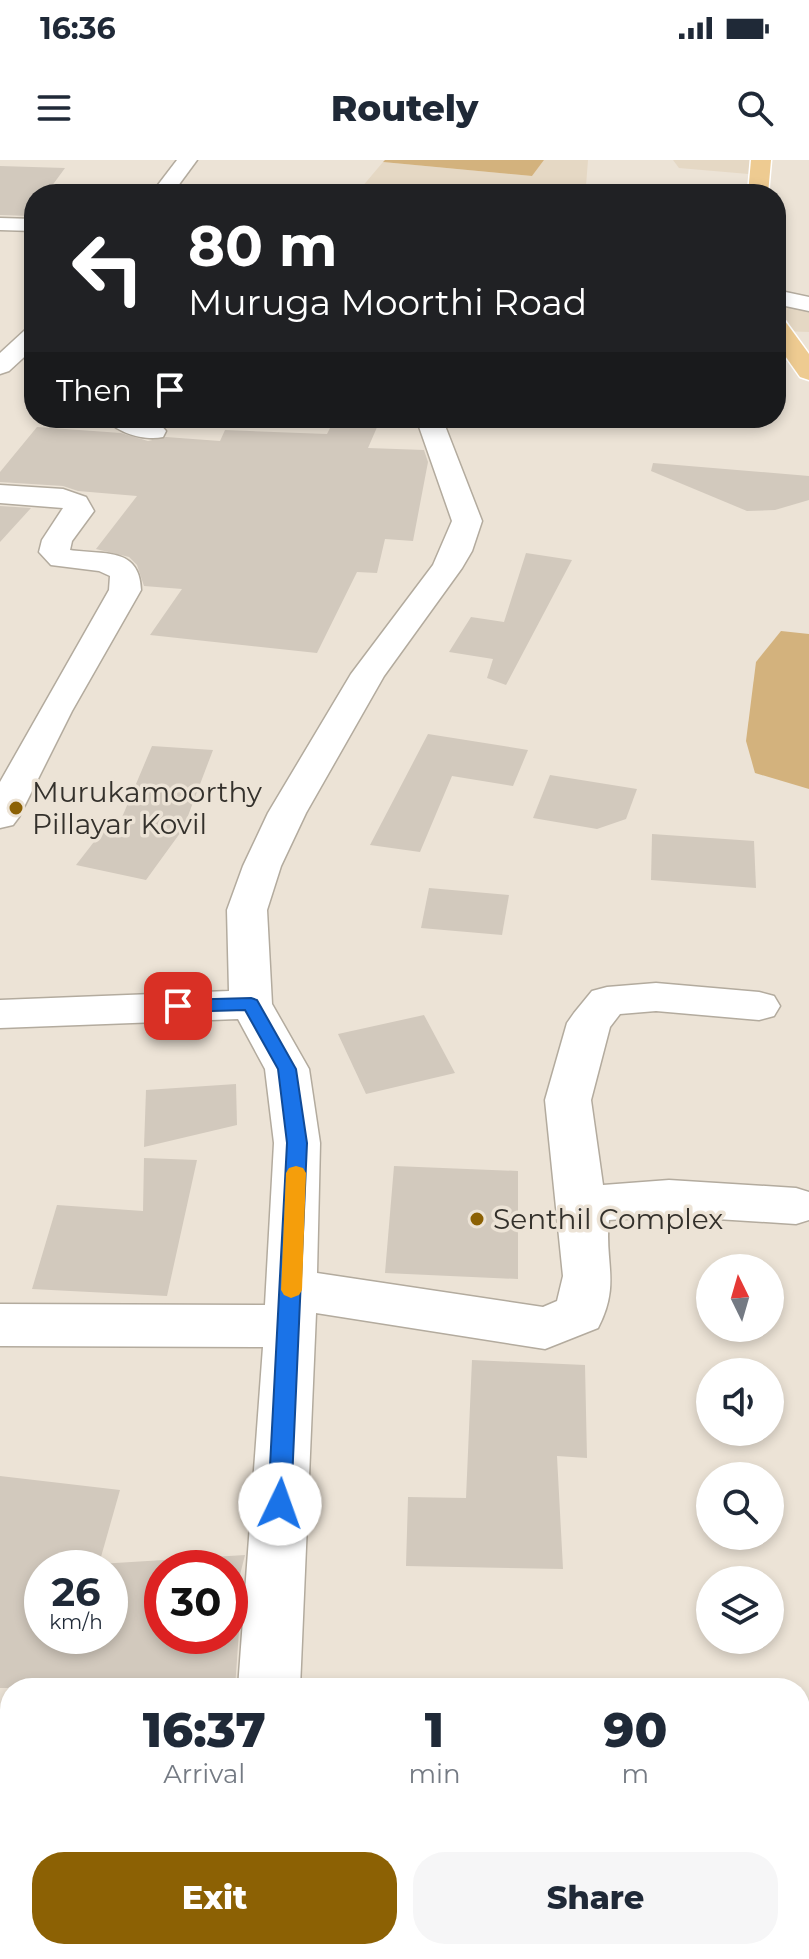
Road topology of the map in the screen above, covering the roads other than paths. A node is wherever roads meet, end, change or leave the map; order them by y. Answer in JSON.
{"nodes":[{"id":1,"x":187,"y":160,"type":"edge"},
{"id":2,"x":761,"y":160,"type":"edge"},
{"id":3,"x":169,"y":184,"type":"edge"},
{"id":4,"x":759,"y":184,"type":"edge"},
{"id":5,"x":0,"y":224,"type":"edge"},
{"id":6,"x":24,"y":225,"type":"edge"},
{"id":7,"x":786,"y":299,"type":"edge"},
{"id":8,"x":809,"y":304,"type":"edge"},
{"id":9,"x":786,"y":342,"type":"edge"},
{"id":10,"x":24,"y":345,"type":"edge"},
{"id":11,"x":0,"y":369,"type":"edge"},
{"id":12,"x":809,"y":372,"type":"edge"},
{"id":13,"x":24,"y":373,"type":"edge"},
{"id":14,"x":142,"y":428,"type":"edge"},
{"id":15,"x":433,"y":428,"type":"edge"},
{"id":16,"x":153,"y":431,"type":"dead end"},
{"id":17,"x":0,"y":494,"type":"edge"},
{"id":18,"x":0,"y":817,"type":"edge"},
{"id":19,"x":251,"y":1004,"type":"junction"},
{"id":20,"x":759,"y":1006,"type":"dead end"},
{"id":21,"x":0,"y":1014,"type":"edge"},
{"id":22,"x":796,"y":1206,"type":"dead end"},
{"id":23,"x":583,"y":1215,"type":"junction"},
{"id":24,"x":291,"y":1308,"type":"junction"},
{"id":25,"x":0,"y":1325,"type":"edge"},
{"id":26,"x":270,"y":1678,"type":"edge"}],
"edges":[{"from":1,"to":3,"type":"street"},
{"from":2,"to":4,"type":"main road"},
{"from":5,"to":6,"type":"street"},
{"from":7,"to":8,"type":"street"},
{"from":9,"to":12,"type":"main road"},
{"from":10,"to":11,"type":"street"},
{"from":11,"to":13,"type":"street"},
{"from":14,"to":16,"type":"street"},
{"from":15,"to":19,"type":"street"},
{"from":17,"to":18,"type":"street"},
{"from":19,"to":21,"type":"street"},
{"from":19,"to":24,"type":"street"},
{"from":20,"to":23,"type":"street"},
{"from":22,"to":23,"type":"street"},
{"from":23,"to":24,"type":"street"},
{"from":24,"to":25,"type":"street"},
{"from":24,"to":26,"type":"street"}]}
